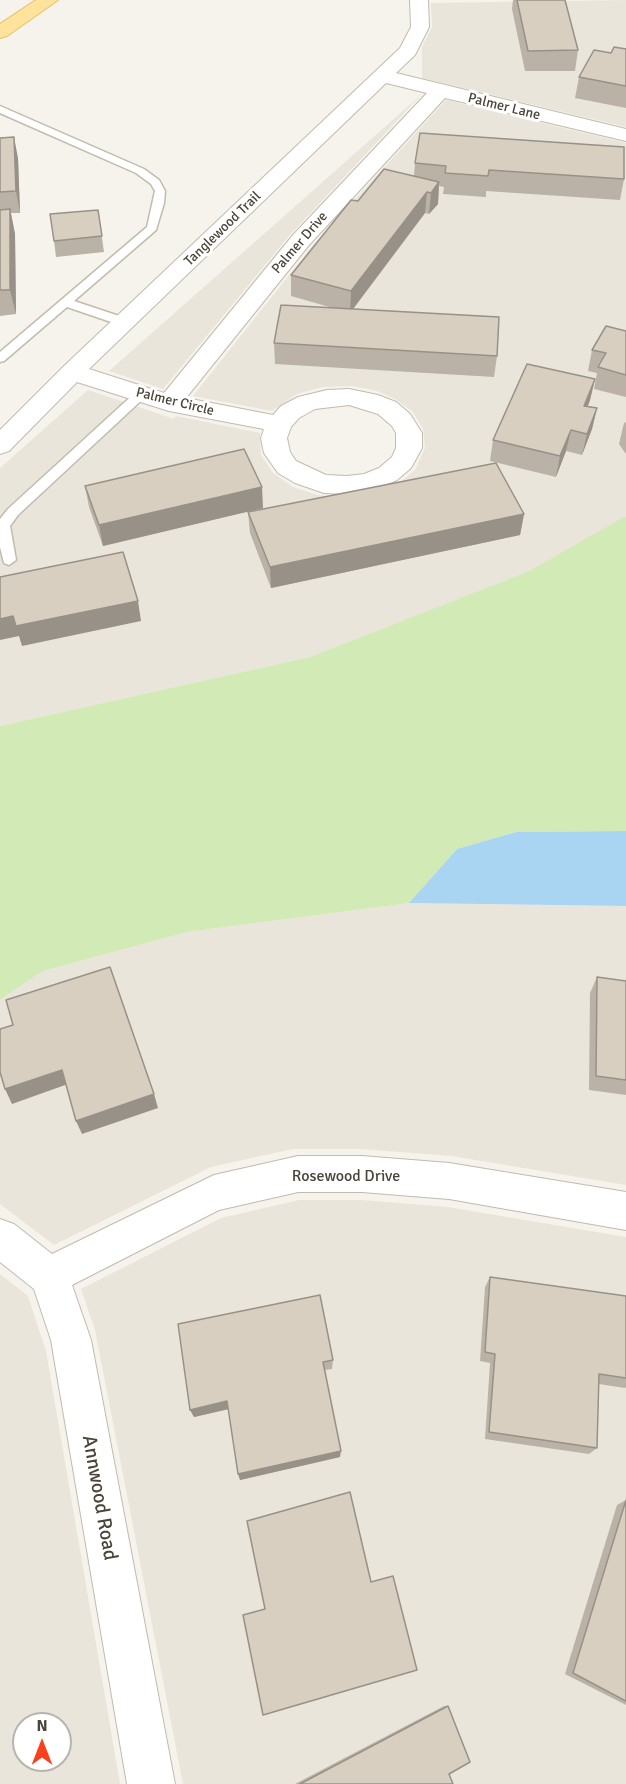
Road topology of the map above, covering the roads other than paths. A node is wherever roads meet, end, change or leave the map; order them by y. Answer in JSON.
{"nodes":[{"id":1,"x":49,"y":0,"type":"edge"},
{"id":2,"x":419,"y":0,"type":"edge"},
{"id":3,"x":0,"y":32,"type":"edge"},
{"id":4,"x":383,"y":76,"type":"junction"},
{"id":5,"x":440,"y":91,"type":"junction"},
{"id":6,"x":0,"y":109,"type":"edge"},
{"id":7,"x":626,"y":135,"type":"edge"},
{"id":8,"x":65,"y":302,"type":"junction"},
{"id":9,"x":124,"y":322,"type":"junction"},
{"id":10,"x":0,"y":358,"type":"edge"},
{"id":11,"x":72,"y":372,"type":"junction"},
{"id":12,"x":141,"y":394,"type":"junction"},
{"id":13,"x":169,"y":403,"type":"junction"},
{"id":14,"x":279,"y":424,"type":"junction"},
{"id":15,"x":0,"y":445,"type":"edge"},
{"id":16,"x":9,"y":560,"type":"dead end"},
{"id":17,"x":626,"y":1211,"type":"edge"},
{"id":18,"x":0,"y":1238,"type":"edge"},
{"id":19,"x":50,"y":1276,"type":"junction"},
{"id":20,"x":151,"y":1784,"type":"edge"}],
"edges":[{"from":1,"to":3,"type":"main road"},
{"from":2,"to":4,"type":"street","name":"Tanglewood Trail"},
{"from":4,"to":5,"type":"street","name":"Palmer Lane"},
{"from":4,"to":9,"type":"street","name":"Tanglewood Trail"},
{"from":5,"to":7,"type":"street","name":"Palmer Lane"},
{"from":5,"to":13,"type":"street","name":"Palmer Drive"},
{"from":6,"to":8,"type":"lane"},
{"from":8,"to":9,"type":"lane"},
{"from":8,"to":10,"type":"lane"},
{"from":9,"to":11,"type":"street","name":"Tanglewood Trail"},
{"from":11,"to":12,"type":"street","name":"Palmer Circle"},
{"from":11,"to":15,"type":"street","name":"Tanglewood Trail"},
{"from":12,"to":13,"type":"street","name":"Palmer Circle"},
{"from":12,"to":16,"type":"lane"},
{"from":13,"to":14,"type":"street","name":"Palmer Circle"},
{"from":14,"to":14,"type":"street"},
{"from":17,"to":19,"type":"street","name":"Rosewood Drive"},
{"from":18,"to":19,"type":"street"},
{"from":19,"to":20,"type":"street","name":"Annwood Road"}]}
